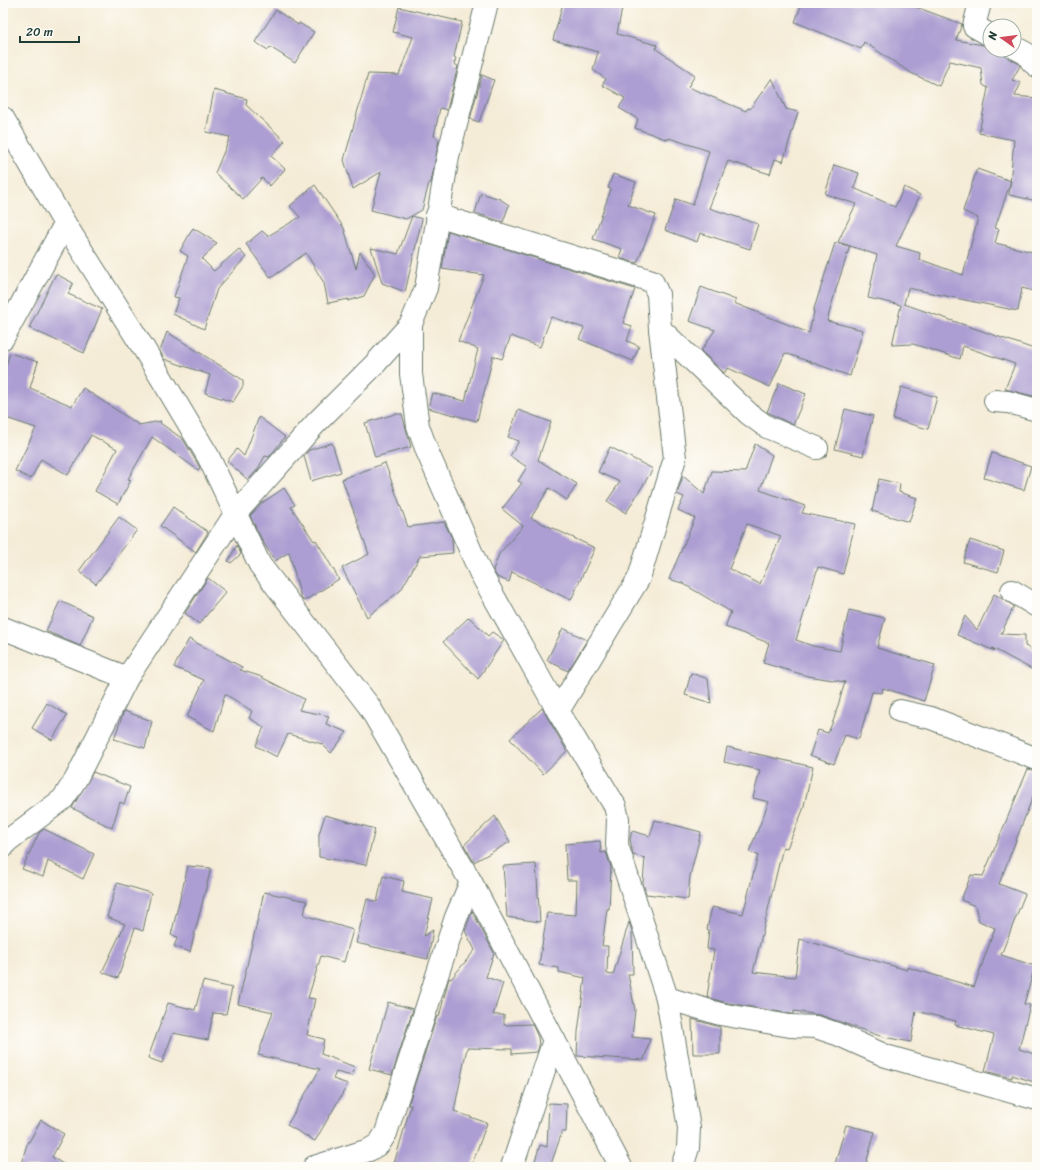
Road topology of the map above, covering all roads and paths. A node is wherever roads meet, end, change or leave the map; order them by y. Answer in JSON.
{"nodes":[{"id":1,"x":487,"y":3,"type":"edge"},
{"id":2,"x":980,"y":3,"type":"edge"},
{"id":3,"x":982,"y":30,"type":"edge"},
{"id":4,"x":1022,"y":51,"type":"edge"},
{"id":5,"x":1037,"y":66,"type":"edge"},
{"id":6,"x":3,"y":118,"type":"edge"},
{"id":7,"x":437,"y":215,"type":"junction"},
{"id":8,"x":65,"y":224,"type":"junction"},
{"id":9,"x":411,"y":324,"type":"junction"},
{"id":10,"x":660,"y":329,"type":"junction"},
{"id":11,"x":3,"y":338,"type":"edge"},
{"id":12,"x":995,"y":401,"type":"dead end"},
{"id":13,"x":1037,"y":410,"type":"edge"},
{"id":14,"x":817,"y":448,"type":"dead end"},
{"id":15,"x":236,"y":513,"type":"junction"},
{"id":16,"x":1012,"y":591,"type":"dead end"},
{"id":17,"x":1037,"y":606,"type":"edge"},
{"id":18,"x":3,"y":628,"type":"edge"},
{"id":19,"x":127,"y":678,"type":"junction"},
{"id":20,"x":558,"y":711,"type":"junction"},
{"id":21,"x":900,"y":711,"type":"dead end"},
{"id":22,"x":1037,"y":759,"type":"edge"},
{"id":23,"x":3,"y":847,"type":"edge"},
{"id":24,"x":471,"y":882,"type":"junction"},
{"id":25,"x":666,"y":998,"type":"junction"},
{"id":26,"x":554,"y":1040,"type":"junction"},
{"id":27,"x":1037,"y":1098,"type":"edge"},
{"id":28,"x":314,"y":1167,"type":"edge"},
{"id":29,"x":512,"y":1167,"type":"edge"},
{"id":30,"x":621,"y":1167,"type":"edge"},
{"id":31,"x":682,"y":1167,"type":"edge"}],
"edges":[{"from":1,"to":7,"type":"street"},
{"from":2,"to":3,"type":"street"},
{"from":4,"to":5,"type":"street"},
{"from":6,"to":8,"type":"street"},
{"from":7,"to":9,"type":"street"},
{"from":7,"to":10,"type":"street"},
{"from":8,"to":11,"type":"street"},
{"from":8,"to":15,"type":"street"},
{"from":9,"to":15,"type":"street"},
{"from":9,"to":20,"type":"street"},
{"from":10,"to":14,"type":"street"},
{"from":10,"to":20,"type":"street"},
{"from":12,"to":13,"type":"street"},
{"from":15,"to":19,"type":"street"},
{"from":15,"to":24,"type":"street"},
{"from":16,"to":17,"type":"street"},
{"from":18,"to":19,"type":"street"},
{"from":19,"to":23,"type":"street"},
{"from":20,"to":25,"type":"street"},
{"from":21,"to":22,"type":"street"},
{"from":24,"to":26,"type":"street"},
{"from":24,"to":28,"type":"street"},
{"from":25,"to":27,"type":"street"},
{"from":25,"to":31,"type":"street"},
{"from":26,"to":29,"type":"street"},
{"from":26,"to":30,"type":"street"}]}
